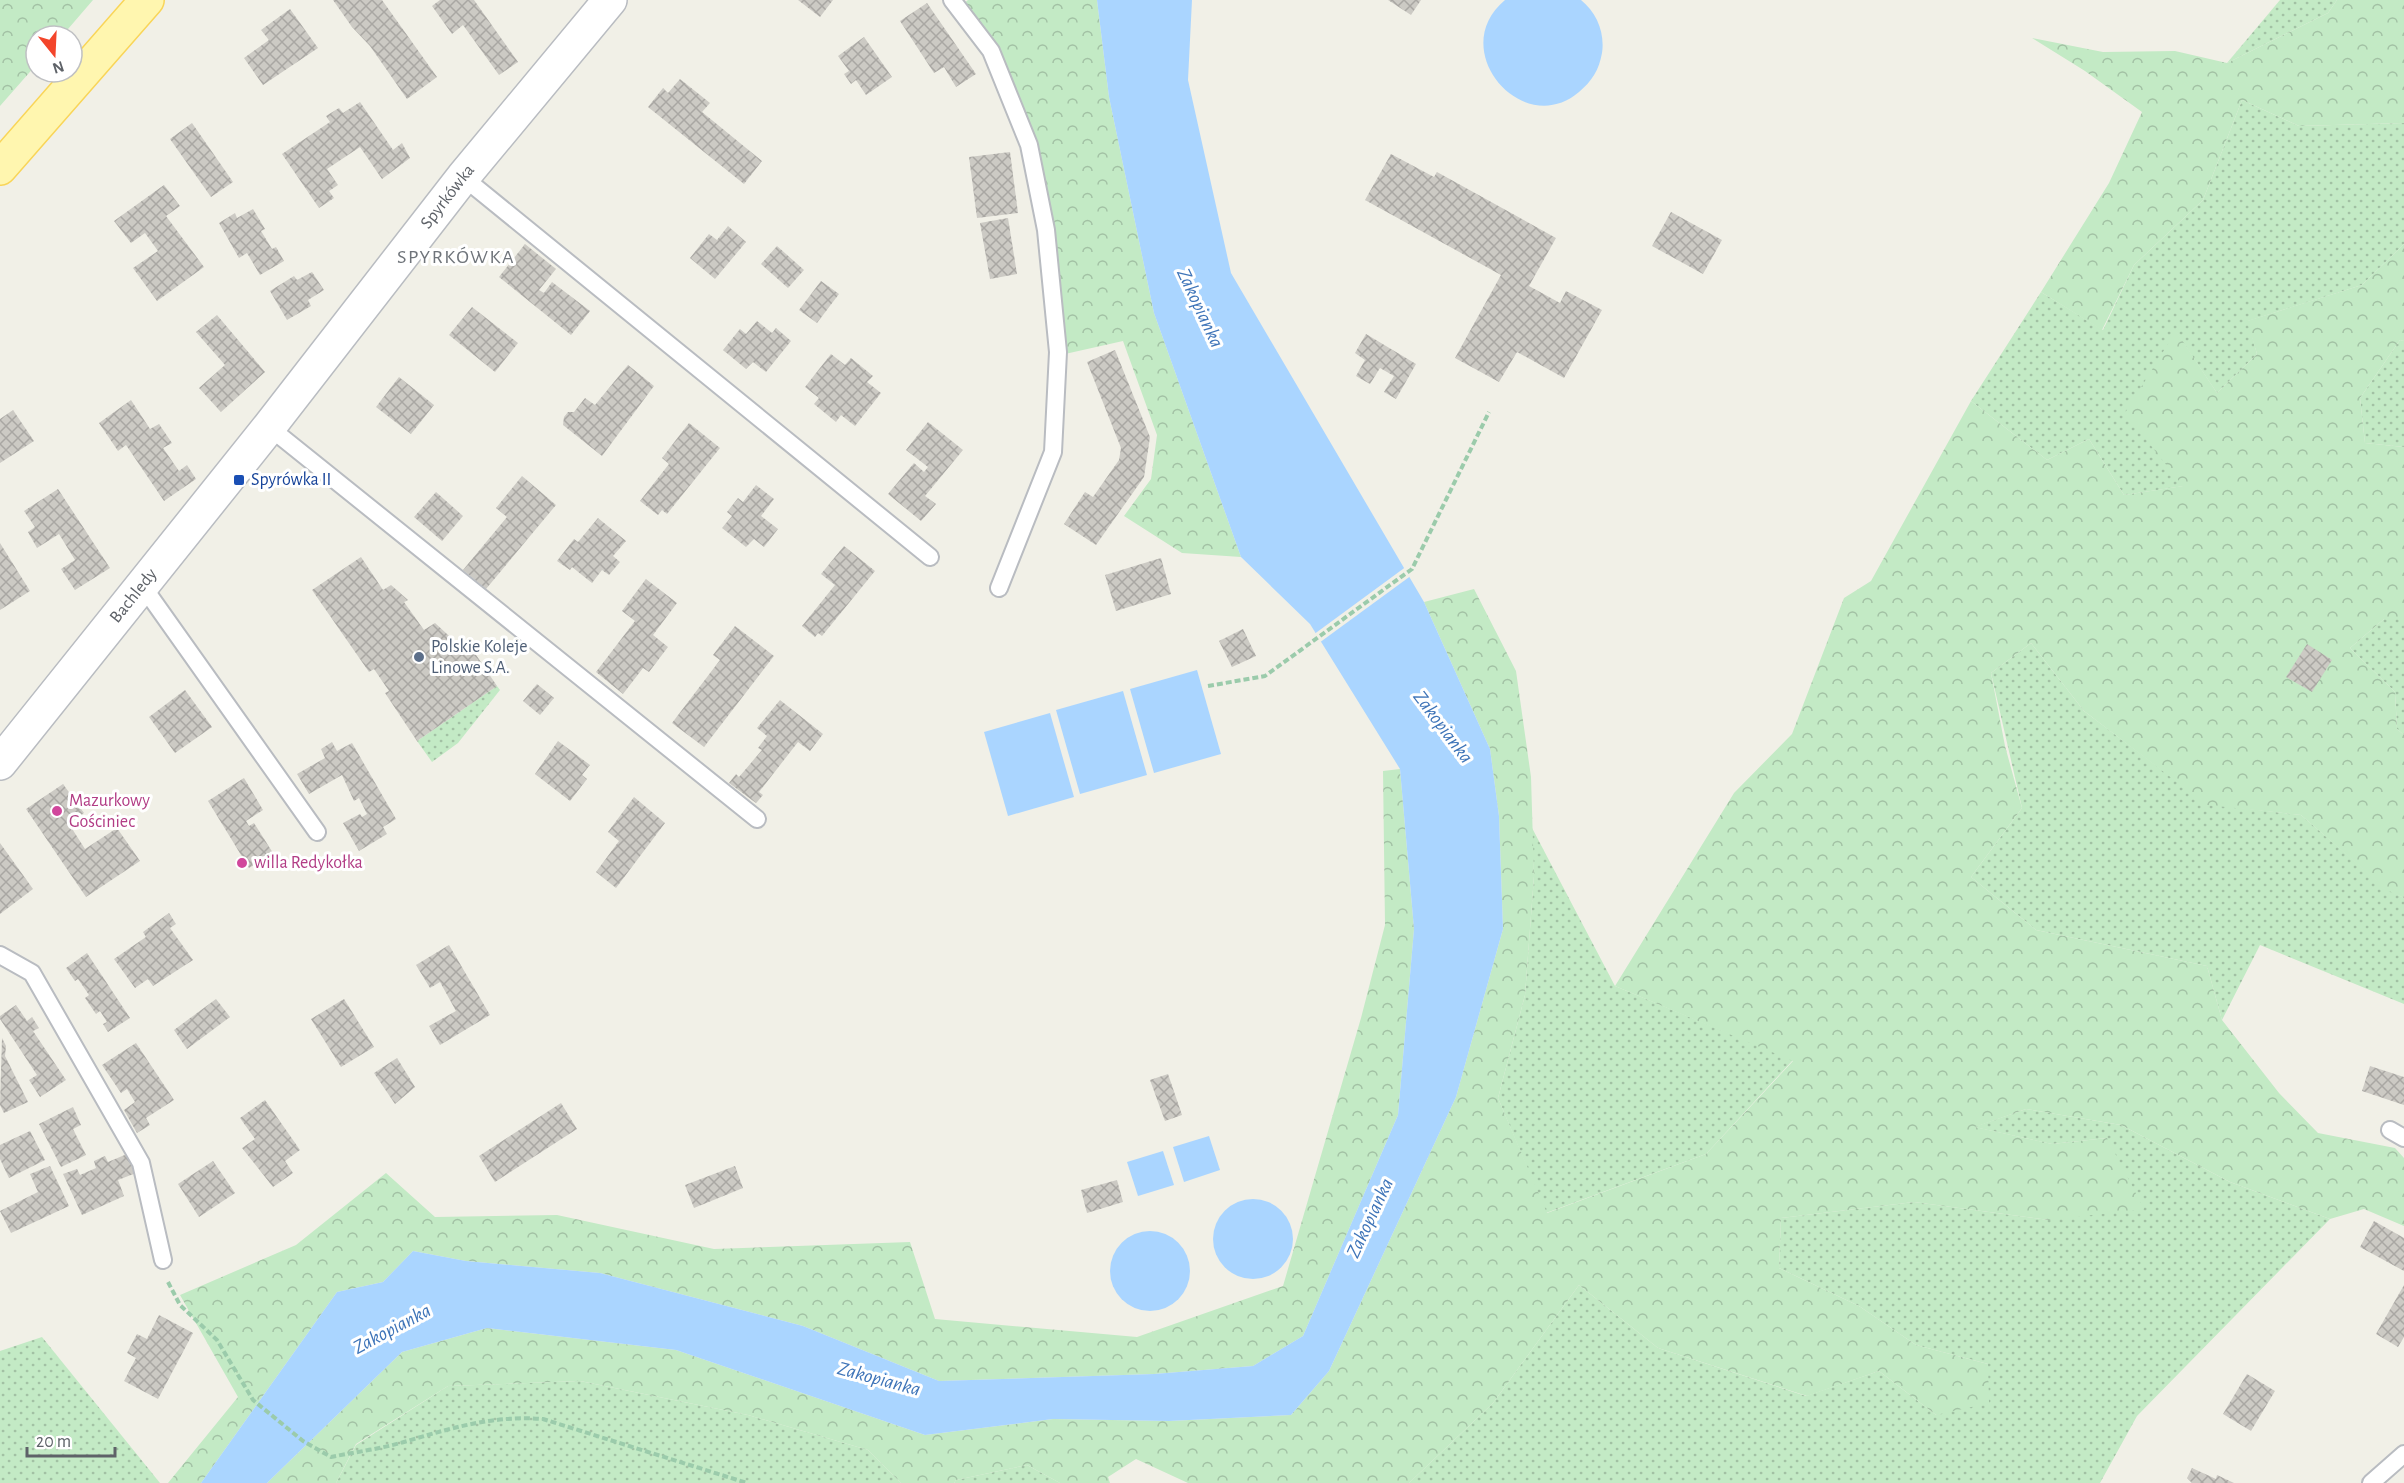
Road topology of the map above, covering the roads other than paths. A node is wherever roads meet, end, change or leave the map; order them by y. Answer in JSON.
{"nodes":[{"id":1,"x":147,"y":0,"type":"edge"},
{"id":2,"x":610,"y":0,"type":"edge"},
{"id":3,"x":952,"y":0,"type":"edge"},
{"id":4,"x":0,"y":168,"type":"edge"},
{"id":5,"x":463,"y":177,"type":"junction"},
{"id":6,"x":269,"y":427,"type":"junction"},
{"id":7,"x":930,"y":557,"type":"dead end"},
{"id":8,"x":142,"y":585,"type":"junction"},
{"id":9,"x":999,"y":588,"type":"dead end"},
{"id":10,"x":0,"y":764,"type":"edge"},
{"id":11,"x":758,"y":819,"type":"dead end"},
{"id":12,"x":317,"y":832,"type":"dead end"},
{"id":13,"x":0,"y":955,"type":"edge"},
{"id":14,"x":164,"y":1260,"type":"road end"},
{"id":15,"x":2404,"y":1454,"type":"edge"},
{"id":16,"x":2371,"y":1483,"type":"edge"}],
"edges":[{"from":1,"to":4,"type":"main road"},
{"from":2,"to":5,"type":"street","name":"Spyrkówka"},
{"from":3,"to":9,"type":"lane"},
{"from":5,"to":6,"type":"street","name":"Spyrkówka"},
{"from":5,"to":7,"type":"lane"},
{"from":6,"to":8,"type":"street","name":"Bachledy"},
{"from":6,"to":11,"type":"lane"},
{"from":8,"to":10,"type":"street","name":"Bachledy"},
{"from":8,"to":12,"type":"lane"},
{"from":13,"to":14,"type":"lane"},
{"from":15,"to":16,"type":"lane"}]}
